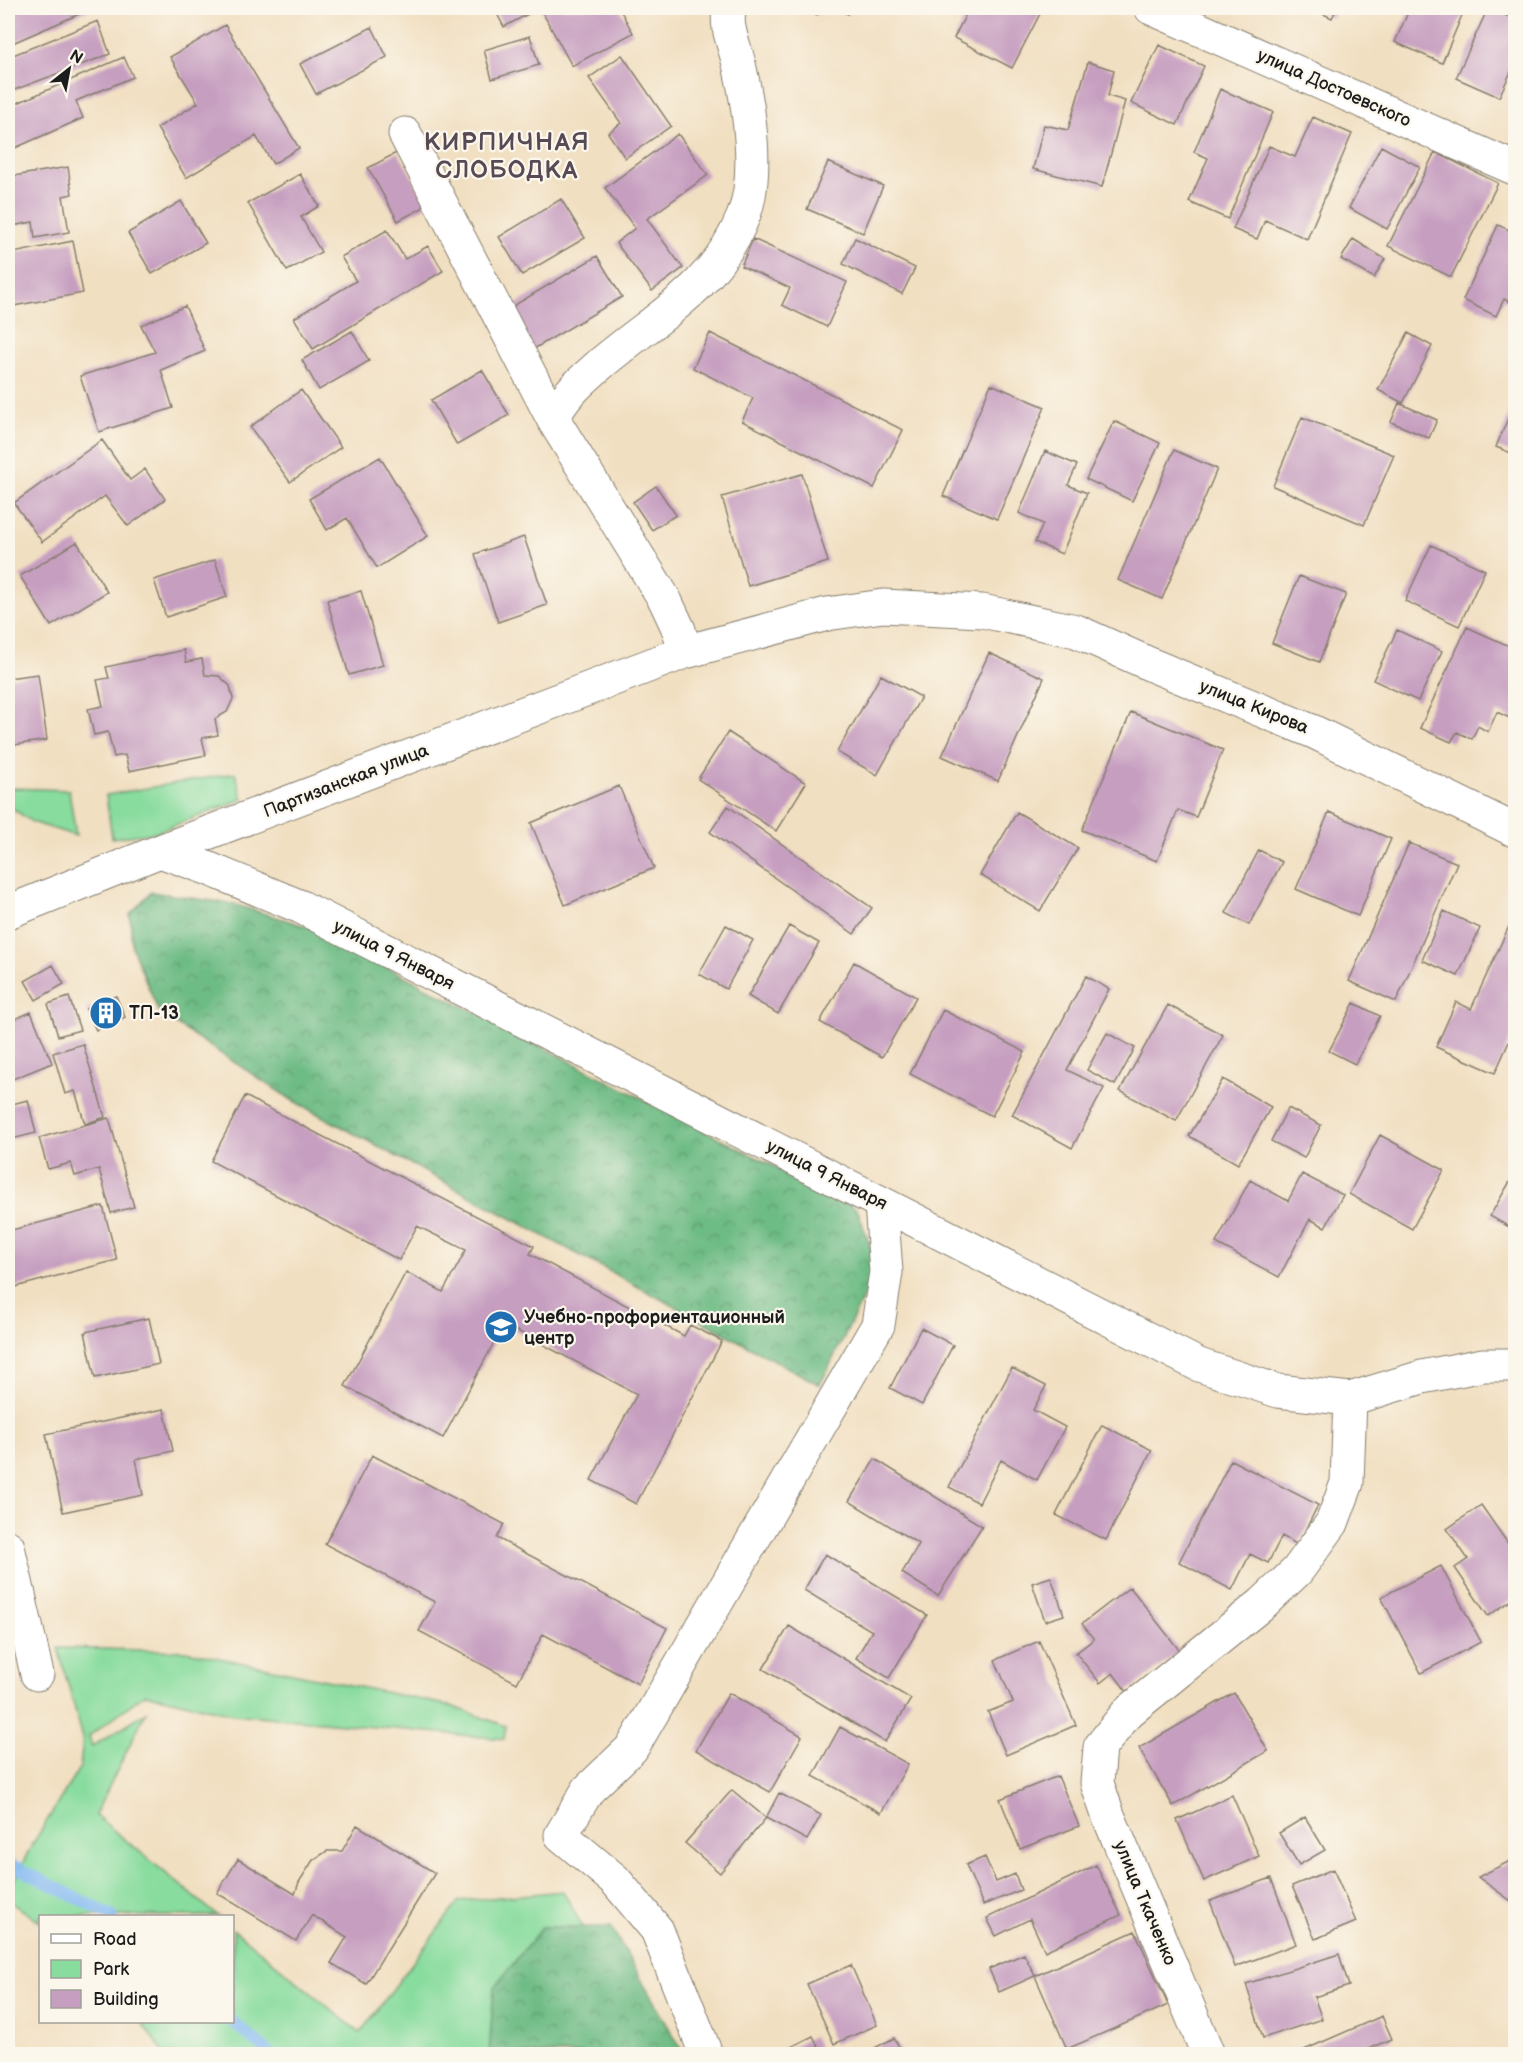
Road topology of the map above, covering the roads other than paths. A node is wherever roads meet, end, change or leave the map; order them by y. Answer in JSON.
{"nodes":[{"id":1,"x":730,"y":8,"type":"edge"},
{"id":2,"x":1151,"y":8,"type":"edge"},
{"id":3,"x":405,"y":134,"type":"dead end"},
{"id":4,"x":1515,"y":169,"type":"edge"},
{"id":5,"x":553,"y":420,"type":"junction"},
{"id":6,"x":982,"y":611,"type":"joint"},
{"id":7,"x":685,"y":652,"type":"junction"},
{"id":8,"x":1515,"y":831,"type":"edge"},
{"id":9,"x":160,"y":851,"type":"junction"},
{"id":10,"x":8,"y":912,"type":"edge"},
{"id":11,"x":881,"y":1203,"type":"junction"},
{"id":12,"x":1515,"y":1365,"type":"edge"},
{"id":13,"x":1350,"y":1399,"type":"junction"},
{"id":14,"x":8,"y":1547,"type":"edge"},
{"id":15,"x":37,"y":1674,"type":"dead end"},
{"id":16,"x":706,"y":2055,"type":"edge"},
{"id":17,"x":1208,"y":2055,"type":"edge"}],
"edges":[{"from":1,"to":5,"type":"street"},
{"from":2,"to":4,"type":"street","name":"улица Достоевского"},
{"from":3,"to":5,"type":"street"},
{"from":5,"to":7,"type":"street"},
{"from":6,"to":7,"type":"street","name":"Партизанская улица"},
{"from":6,"to":8,"type":"street","name":"улица Кирова"},
{"from":7,"to":9,"type":"street","name":"Партизанская улица"},
{"from":9,"to":10,"type":"street","name":"Партизанская улица"},
{"from":9,"to":11,"type":"street","name":"улица 9 Января"},
{"from":11,"to":13,"type":"street","name":"улица 9 Января"},
{"from":11,"to":16,"type":"street"},
{"from":12,"to":13,"type":"street","name":"улица 9 Января"},
{"from":13,"to":17,"type":"street","name":"улица Ткаченко"},
{"from":14,"to":15,"type":"street"}]}
